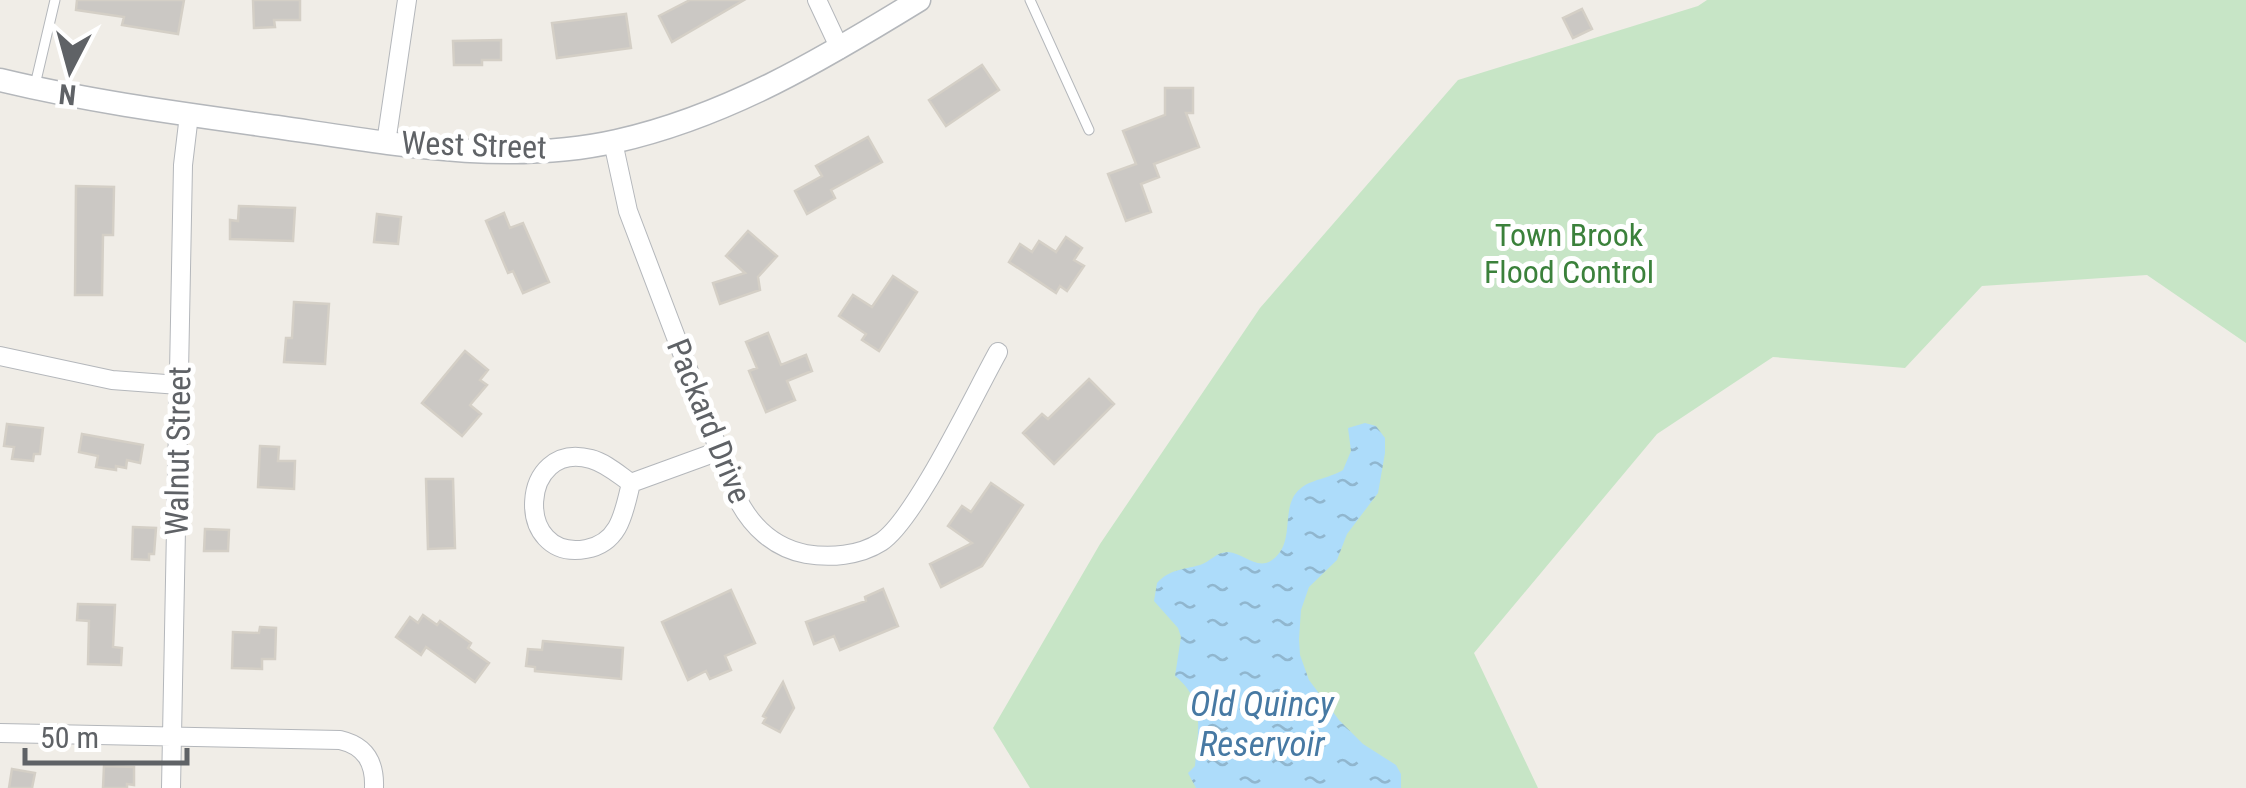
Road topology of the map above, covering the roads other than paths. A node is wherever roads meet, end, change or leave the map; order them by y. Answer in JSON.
{"nodes":[{"id":1,"x":55,"y":0,"type":"edge"},
{"id":2,"x":407,"y":0,"type":"edge"},
{"id":3,"x":817,"y":0,"type":"edge"},
{"id":4,"x":919,"y":0,"type":"edge"},
{"id":5,"x":1030,"y":0,"type":"edge"},
{"id":6,"x":840,"y":48,"type":"junction"},
{"id":7,"x":0,"y":80,"type":"edge"},
{"id":8,"x":34,"y":88,"type":"junction"},
{"id":9,"x":190,"y":114,"type":"junction"},
{"id":10,"x":1089,"y":130,"type":"dead end"},
{"id":11,"x":386,"y":142,"type":"junction"},
{"id":12,"x":613,"y":142,"type":"junction"},
{"id":13,"x":998,"y":352,"type":"dead end"},
{"id":14,"x":0,"y":356,"type":"edge"},
{"id":15,"x":179,"y":385,"type":"junction"},
{"id":16,"x":718,"y":450,"type":"junction"},
{"id":17,"x":632,"y":484,"type":"junction"},
{"id":18,"x":0,"y":733,"type":"edge"},
{"id":19,"x":172,"y":736,"type":"junction"},
{"id":20,"x":172,"y":788,"type":"edge"},
{"id":21,"x":374,"y":788,"type":"edge"}],
"edges":[{"from":1,"to":8,"type":"lane"},
{"from":2,"to":11,"type":"street"},
{"from":3,"to":6,"type":"street"},
{"from":4,"to":6,"type":"street","name":"West Street"},
{"from":5,"to":10,"type":"lane"},
{"from":6,"to":12,"type":"street","name":"West Street"},
{"from":7,"to":8,"type":"street","name":"West Street"},
{"from":8,"to":9,"type":"street","name":"West Street"},
{"from":9,"to":11,"type":"street","name":"West Street"},
{"from":9,"to":15,"type":"street","name":"Walnut Street"},
{"from":11,"to":12,"type":"street","name":"West Street"},
{"from":12,"to":16,"type":"street","name":"Packard Drive"},
{"from":13,"to":16,"type":"street","name":"Packard Drive"},
{"from":14,"to":15,"type":"street"},
{"from":15,"to":19,"type":"street","name":"Walnut Street"},
{"from":16,"to":17,"type":"street"},
{"from":17,"to":17,"type":"street"},
{"from":18,"to":19,"type":"street"},
{"from":19,"to":20,"type":"street","name":"Walnut Street"},
{"from":19,"to":21,"type":"street"}]}
